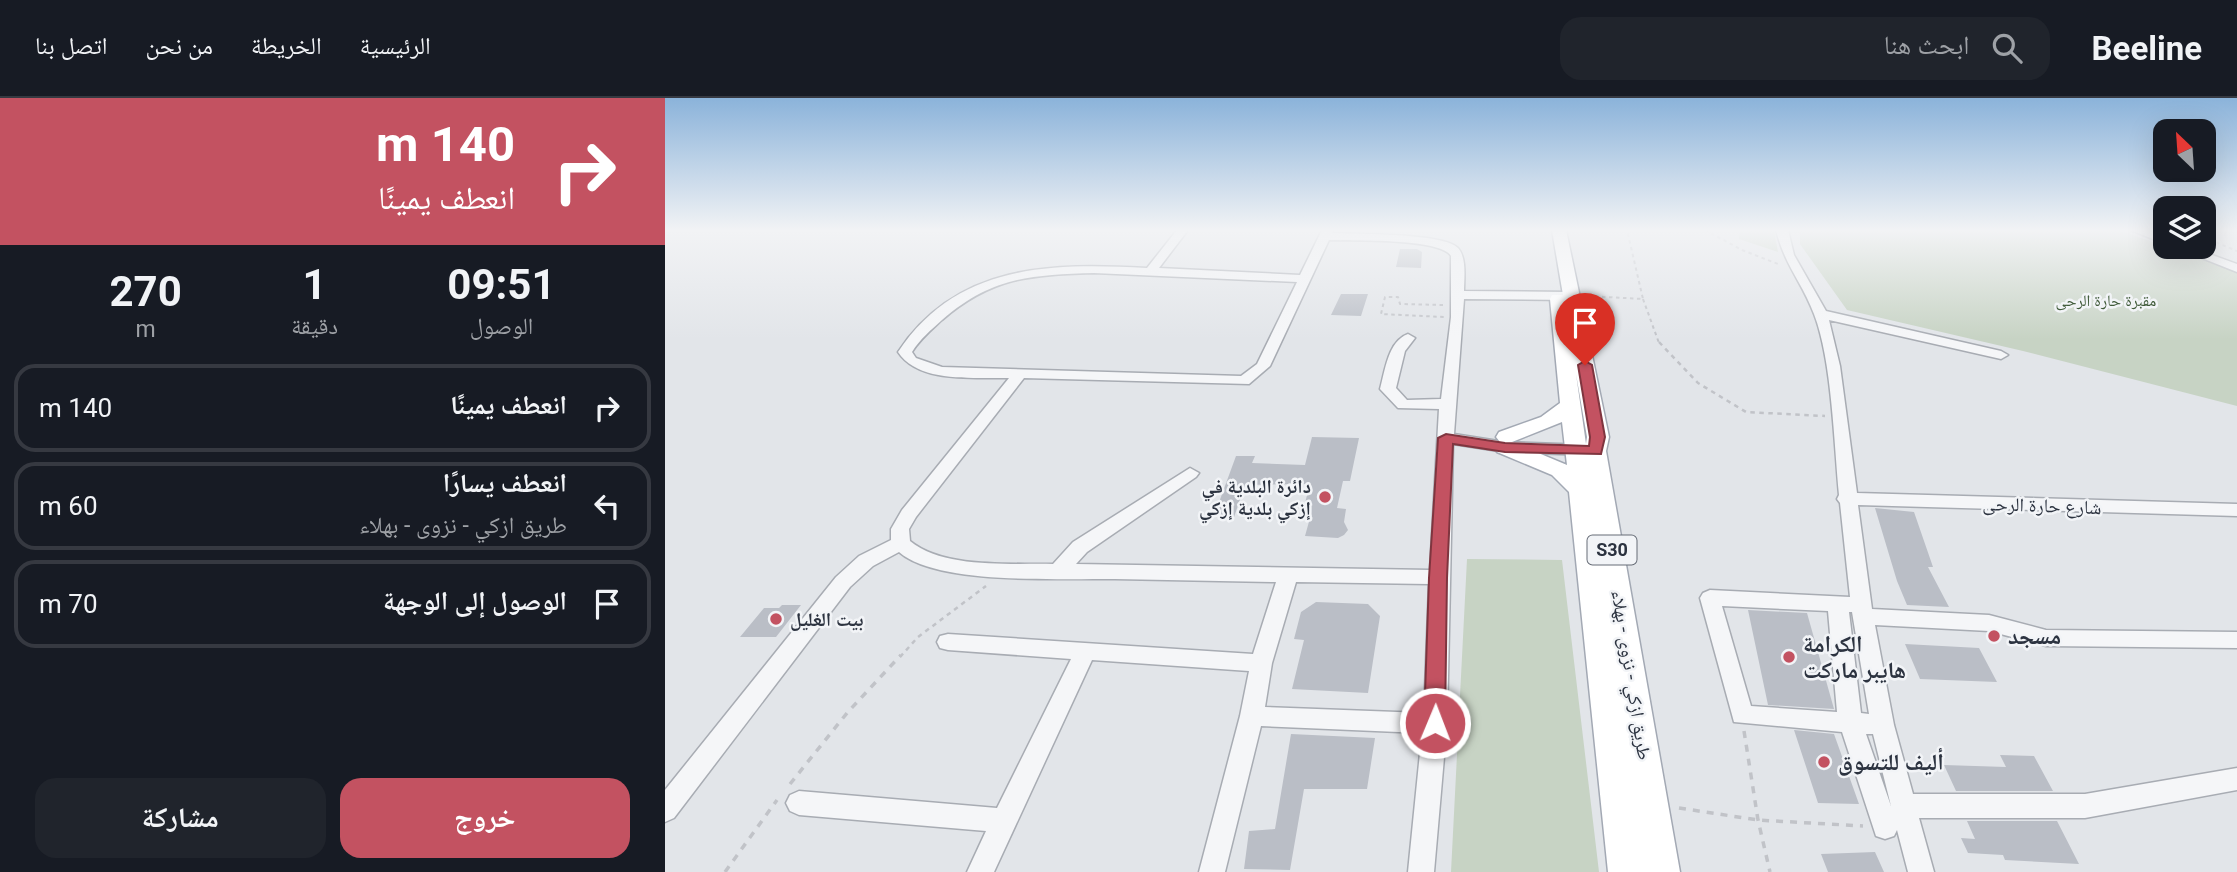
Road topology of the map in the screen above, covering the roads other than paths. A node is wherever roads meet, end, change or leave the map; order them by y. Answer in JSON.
{"nodes":[{"id":1,"x":1155,"y":266,"type":"edge"},
{"id":2,"x":1310,"y":266,"type":"edge"},
{"id":3,"x":1457,"y":266,"type":"edge"},
{"id":4,"x":1557,"y":266,"type":"edge"},
{"id":5,"x":1562,"y":266,"type":"edge"},
{"id":6,"x":1795,"y":266,"type":"edge"},
{"id":7,"x":1151,"y":271,"type":"junction"},
{"id":8,"x":1304,"y":279,"type":"junction"},
{"id":9,"x":1564,"y":296,"type":"junction"},
{"id":10,"x":1458,"y":305,"type":"junction"},
{"id":11,"x":1821,"y":314,"type":"junction"},
{"id":12,"x":1408,"y":338,"type":"dead end"},
{"id":13,"x":2001,"y":355,"type":"dead end"},
{"id":14,"x":1020,"y":374,"type":"junction"},
{"id":15,"x":1447,"y":404,"type":"junction"},
{"id":16,"x":1570,"y":405,"type":"junction"},
{"id":17,"x":1446,"y":438,"type":"junction"},
{"id":18,"x":1506,"y":442,"type":"junction"},
{"id":19,"x":1587,"y":444,"type":"junction"},
{"id":20,"x":1190,"y":473,"type":"dead end"},
{"id":21,"x":1580,"y":489,"type":"junction"},
{"id":22,"x":1846,"y":499,"type":"junction"},
{"id":23,"x":2237,"y":510,"type":"edge"},
{"id":24,"x":901,"y":543,"type":"junction"},
{"id":25,"x":1060,"y":569,"type":"junction"},
{"id":26,"x":1288,"y":576,"type":"junction"},
{"id":27,"x":1438,"y":578,"type":"junction"},
{"id":28,"x":1854,"y":608,"type":"junction"},
{"id":29,"x":2237,"y":640,"type":"edge"},
{"id":30,"x":948,"y":642,"type":"dead end"},
{"id":31,"x":1084,"y":653,"type":"junction"},
{"id":32,"x":1261,"y":663,"type":"junction"},
{"id":33,"x":1252,"y":716,"type":"junction"},
{"id":34,"x":1850,"y":722,"type":"junction"},
{"id":35,"x":1435,"y":723,"type":"junction"},
{"id":36,"x":1882,"y":725,"type":"junction"},
{"id":37,"x":2237,"y":779,"type":"edge"},
{"id":38,"x":788,"y":797,"type":"road end"},
{"id":39,"x":1903,"y":806,"type":"junction"},
{"id":40,"x":665,"y":810,"type":"edge"},
{"id":41,"x":1005,"y":821,"type":"junction"},
{"id":42,"x":1885,"y":827,"type":"road end"},
{"id":43,"x":980,"y":872,"type":"edge"},
{"id":44,"x":1212,"y":872,"type":"edge"},
{"id":45,"x":1421,"y":872,"type":"edge"},
{"id":46,"x":1626,"y":872,"type":"edge"},
{"id":47,"x":1662,"y":872,"type":"edge"},
{"id":48,"x":1920,"y":872,"type":"edge"}],
"edges":[{"from":1,"to":7,"type":"street"},
{"from":2,"to":8,"type":"street"},
{"from":3,"to":10,"type":"street"},
{"from":4,"to":9,"type":"main road","name":"طريق ازكي - نزوى - بهلاء","number":"S30"},
{"from":5,"to":9,"type":"main road","name":"طريق ازكي - نزوى - بهلاء","number":"S30"},
{"from":6,"to":11,"type":"street"},
{"from":7,"to":8,"type":"street"},
{"from":7,"to":14,"type":"street"},
{"from":8,"to":14,"type":"street"},
{"from":9,"to":10,"type":"street"},
{"from":9,"to":16,"type":"main road","name":"طريق ازكي - نزوى - بهلاء","number":"S30"},
{"from":9,"to":19,"type":"main road","name":"طريق ازكي - نزوى - بهلاء","number":"S30"},
{"from":10,"to":15,"type":"street"},
{"from":11,"to":13,"type":"street"},
{"from":11,"to":22,"type":"street"},
{"from":12,"to":15,"type":"street"},
{"from":14,"to":24,"type":"street"},
{"from":15,"to":17,"type":"street"},
{"from":16,"to":18,"type":"main road"},
{"from":16,"to":19,"type":"main road","name":"طريق ازكي - نزوى - بهلاء","number":"S30"},
{"from":17,"to":18,"type":"street"},
{"from":17,"to":27,"type":"street"},
{"from":18,"to":19,"type":"street"},
{"from":18,"to":21,"type":"main road"},
{"from":19,"to":21,"type":"main road","name":"طريق ازكي - نزوى - بهلاء","number":"S30"},
{"from":19,"to":47,"type":"main road","name":"طريق ازكي - نزوى - بهلاء","number":"S30"},
{"from":20,"to":25,"type":"street"},
{"from":21,"to":46,"type":"main road","name":"طريق ازكي - نزوى - بهلاء","number":"S30"},
{"from":22,"to":23,"type":"street","name":"شارع حارة الرحى"},
{"from":22,"to":28,"type":"street"},
{"from":24,"to":25,"type":"street"},
{"from":24,"to":40,"type":"street"},
{"from":25,"to":26,"type":"street"},
{"from":26,"to":27,"type":"street"},
{"from":26,"to":32,"type":"street"},
{"from":27,"to":35,"type":"street"},
{"from":28,"to":29,"type":"street"},
{"from":28,"to":34,"type":"street"},
{"from":28,"to":34,"type":"street"},
{"from":28,"to":36,"type":"street"},
{"from":30,"to":31,"type":"street"},
{"from":31,"to":32,"type":"street"},
{"from":31,"to":41,"type":"street"},
{"from":32,"to":33,"type":"street"},
{"from":33,"to":35,"type":"street"},
{"from":33,"to":44,"type":"street"},
{"from":34,"to":36,"type":"street"},
{"from":34,"to":42,"type":"street"},
{"from":35,"to":45,"type":"street"},
{"from":36,"to":39,"type":"street"},
{"from":37,"to":39,"type":"street"},
{"from":38,"to":41,"type":"street"},
{"from":39,"to":48,"type":"street"},
{"from":41,"to":43,"type":"street"}]}
